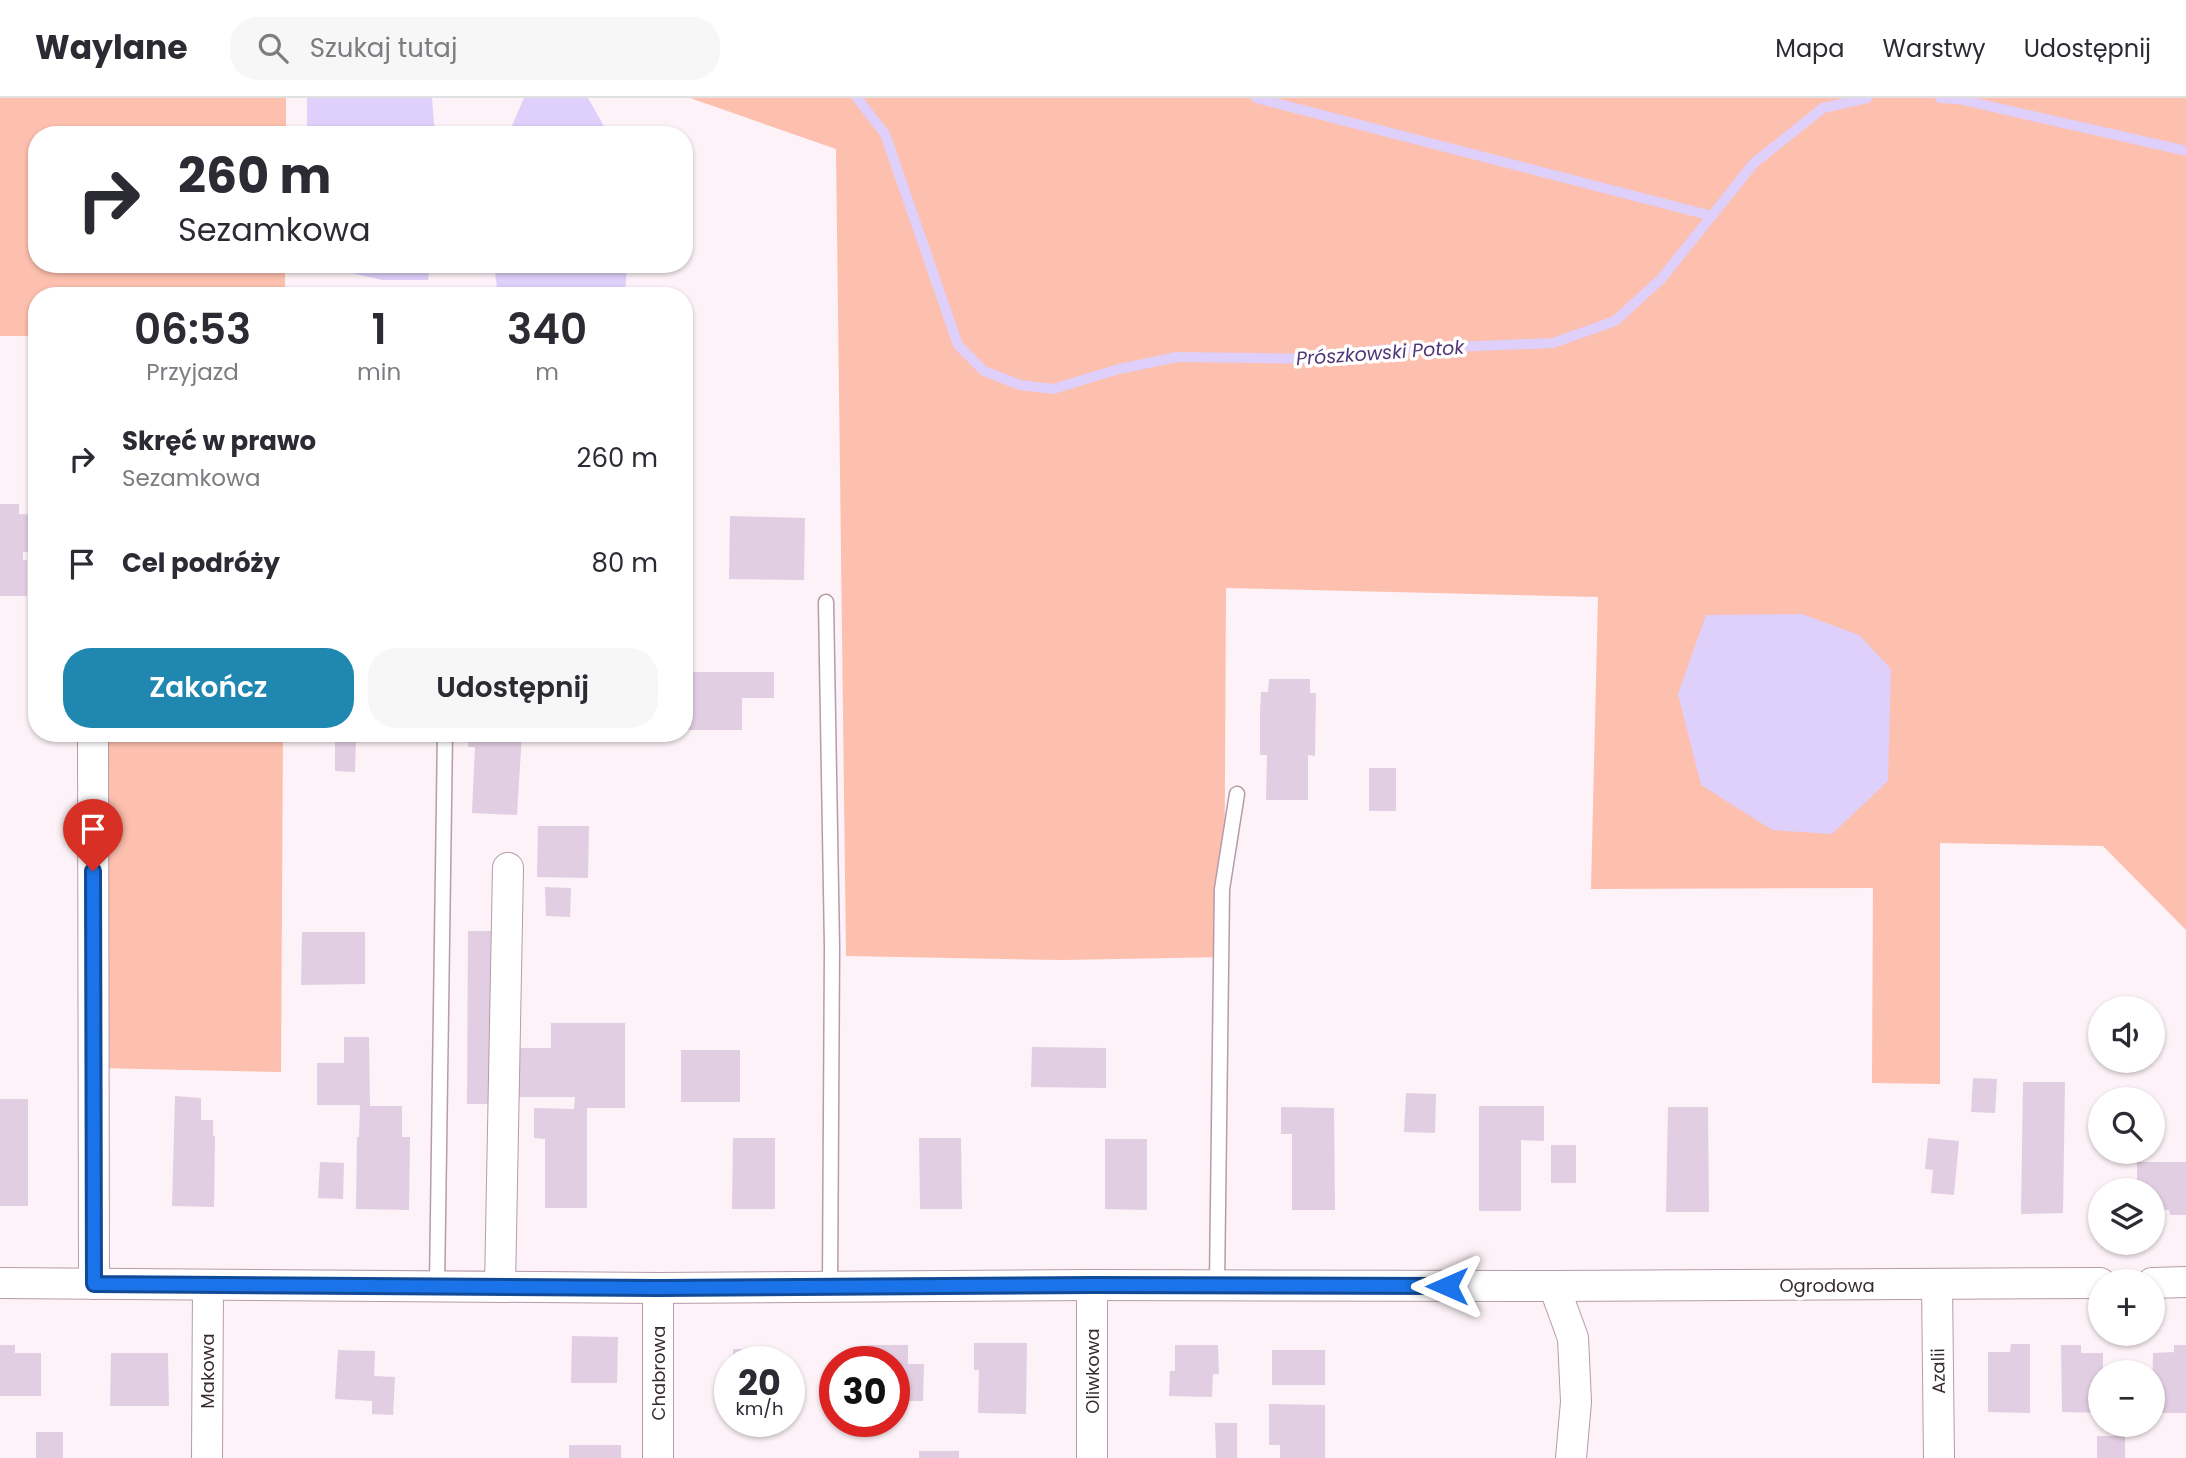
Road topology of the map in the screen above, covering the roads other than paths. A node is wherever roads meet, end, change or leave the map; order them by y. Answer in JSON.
{"nodes":[{"id":1,"x":826,"y":602,"type":"dead end"},
{"id":2,"x":93,"y":742,"type":"edge"},
{"id":3,"x":445,"y":742,"type":"edge"},
{"id":4,"x":1237,"y":794,"type":"dead end"},
{"id":5,"x":508,"y":868,"type":"dead end"},
{"id":6,"x":2186,"y":1282,"type":"edge"},
{"id":7,"x":0,"y":1283,"type":"edge"},
{"id":8,"x":2088,"y":1283,"type":"edge"},
{"id":9,"x":2165,"y":1283,"type":"edge"},
{"id":10,"x":94,"y":1284,"type":"junction"},
{"id":11,"x":1937,"y":1284,"type":"junction"},
{"id":12,"x":208,"y":1285,"type":"junction"},
{"id":13,"x":1092,"y":1285,"type":"junction"},
{"id":14,"x":1217,"y":1285,"type":"junction"},
{"id":15,"x":437,"y":1286,"type":"junction"},
{"id":16,"x":830,"y":1286,"type":"junction"},
{"id":17,"x":1554,"y":1286,"type":"junction"},
{"id":18,"x":500,"y":1287,"type":"junction"},
{"id":19,"x":658,"y":1288,"type":"junction"},
{"id":20,"x":207,"y":1458,"type":"edge"},
{"id":21,"x":658,"y":1458,"type":"edge"},
{"id":22,"x":1092,"y":1458,"type":"edge"},
{"id":23,"x":1571,"y":1458,"type":"edge"},
{"id":24,"x":1939,"y":1458,"type":"edge"}],
"edges":[{"from":1,"to":16,"type":"lane"},
{"from":2,"to":10,"type":"street"},
{"from":3,"to":15,"type":"lane"},
{"from":4,"to":14,"type":"lane"},
{"from":5,"to":18,"type":"street"},
{"from":6,"to":9,"type":"street"},
{"from":7,"to":10,"type":"street","name":"Ogrodowa"},
{"from":8,"to":11,"type":"street","name":"Ogrodowa"},
{"from":10,"to":12,"type":"street","name":"Ogrodowa"},
{"from":11,"to":17,"type":"street","name":"Ogrodowa"},
{"from":11,"to":24,"type":"street","name":"Azalii"},
{"from":12,"to":15,"type":"street","name":"Ogrodowa"},
{"from":12,"to":20,"type":"street","name":"Makowa"},
{"from":13,"to":14,"type":"street","name":"Ogrodowa"},
{"from":13,"to":16,"type":"street","name":"Ogrodowa"},
{"from":13,"to":22,"type":"street","name":"Oliwkowa"},
{"from":14,"to":17,"type":"street","name":"Ogrodowa"},
{"from":15,"to":18,"type":"street","name":"Ogrodowa"},
{"from":16,"to":19,"type":"street","name":"Ogrodowa"},
{"from":17,"to":23,"type":"street"},
{"from":18,"to":19,"type":"street","name":"Ogrodowa"},
{"from":19,"to":21,"type":"street","name":"Chabrowa"}]}
